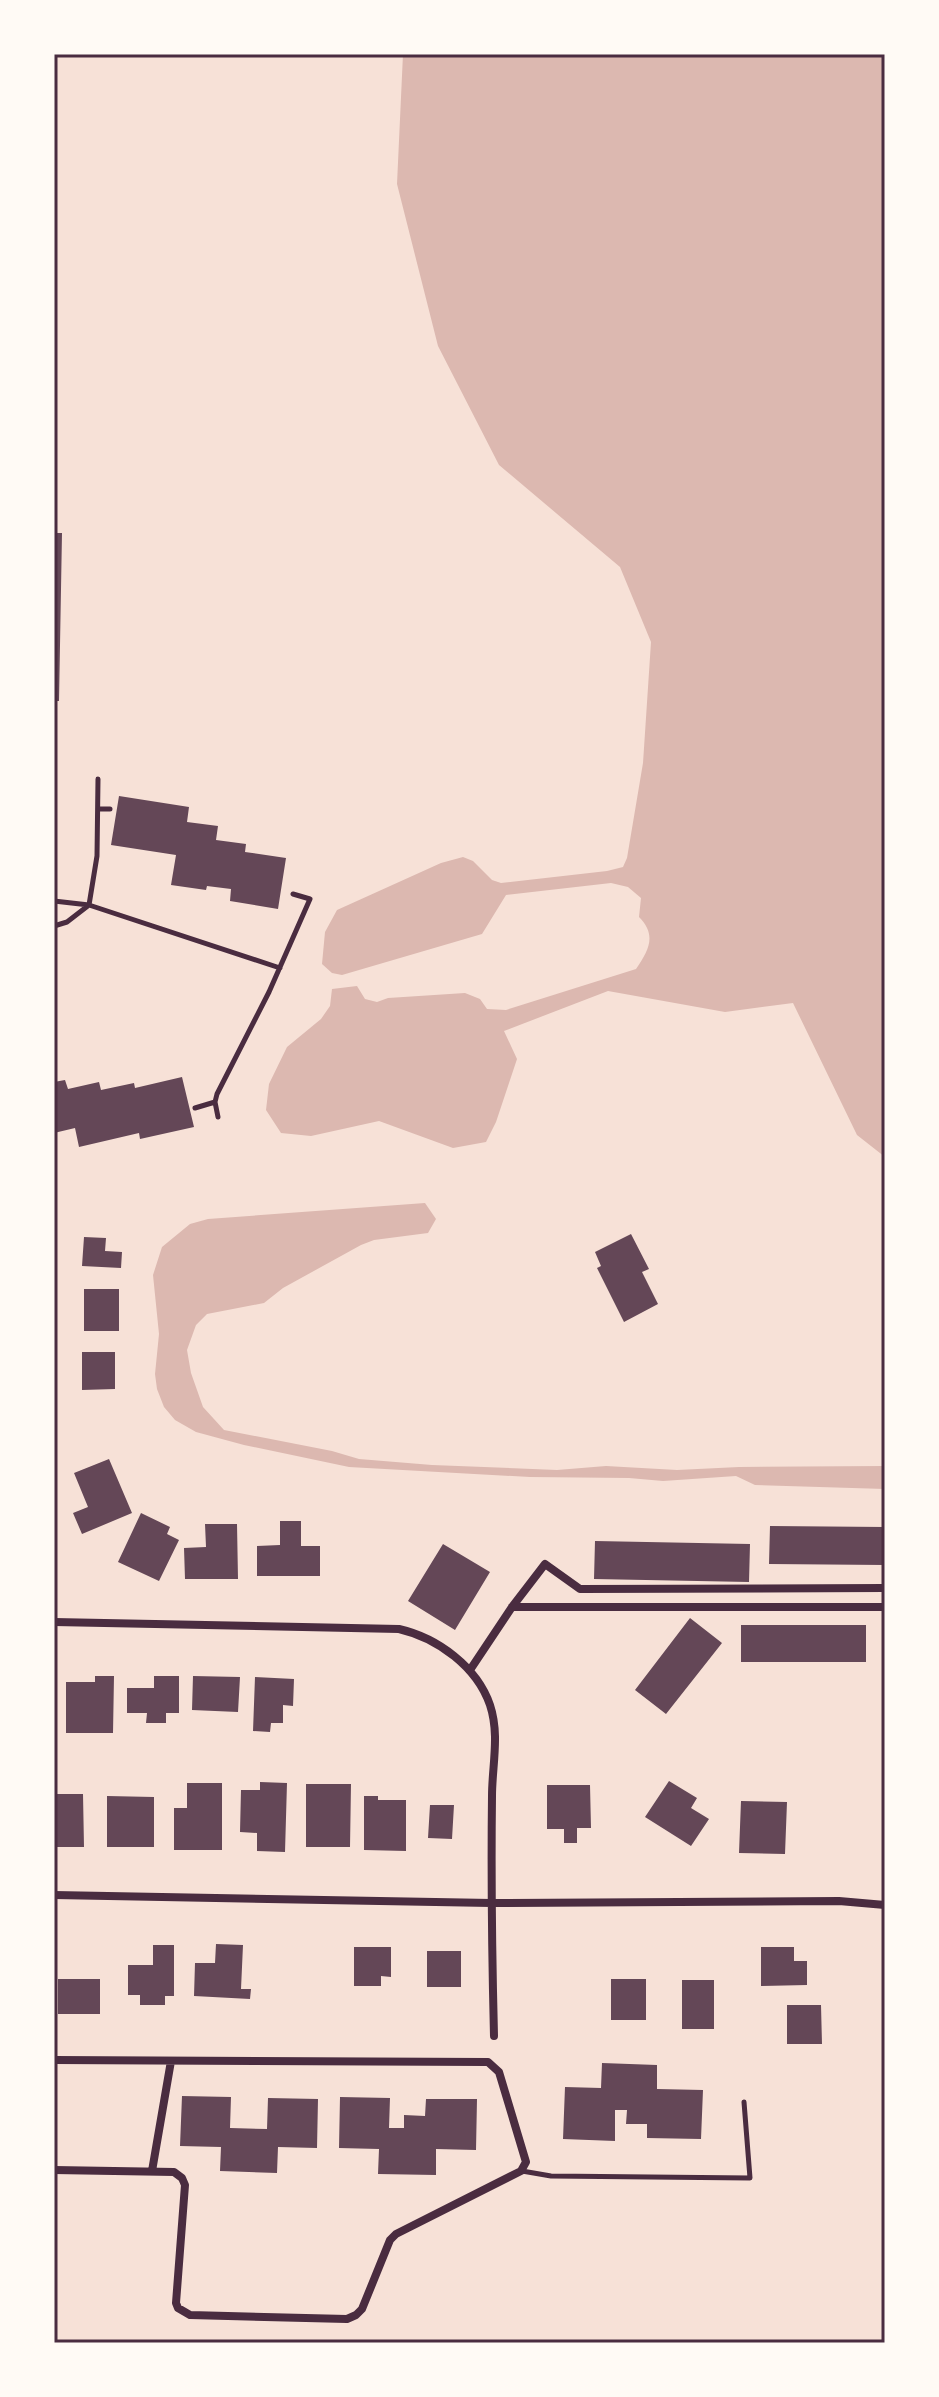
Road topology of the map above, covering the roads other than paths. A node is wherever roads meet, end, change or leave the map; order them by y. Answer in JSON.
{"nodes":[{"id":1,"x":98,"y":779,"type":"dead end"},
{"id":2,"x":98,"y":809,"type":"junction"},
{"id":3,"x":110,"y":809,"type":"dead end"},
{"id":4,"x":293,"y":894,"type":"dead end"},
{"id":5,"x":54,"y":901,"type":"edge"},
{"id":6,"x":89,"y":905,"type":"junction"},
{"id":7,"x":54,"y":926,"type":"edge"},
{"id":8,"x":280,"y":968,"type":"junction"},
{"id":9,"x":215,"y":1102,"type":"junction"},
{"id":10,"x":195,"y":1108,"type":"dead end"},
{"id":11,"x":218,"y":1117,"type":"dead end"},
{"id":12,"x":885,"y":1588,"type":"edge"},
{"id":13,"x":512,"y":1607,"type":"junction"},
{"id":14,"x":885,"y":1607,"type":"edge"},
{"id":15,"x":54,"y":1622,"type":"edge"},
{"id":16,"x":470,"y":1670,"type":"junction"},
{"id":17,"x":54,"y":1895,"type":"edge"},
{"id":18,"x":491,"y":1903,"type":"junction"},
{"id":19,"x":885,"y":1905,"type":"edge"},
{"id":20,"x":494,"y":2036,"type":"dead end"},
{"id":21,"x":54,"y":2060,"type":"edge"},
{"id":22,"x":171,"y":2061,"type":"junction"},
{"id":23,"x":744,"y":2102,"type":"dead end"},
{"id":24,"x":54,"y":2170,"type":"edge"},
{"id":25,"x":152,"y":2171,"type":"junction"},
{"id":26,"x":521,"y":2171,"type":"junction"}],
"edges":[{"from":1,"to":2,"type":"lane"},
{"from":2,"to":3,"type":"lane"},
{"from":2,"to":6,"type":"lane"},
{"from":4,"to":8,"type":"lane"},
{"from":5,"to":6,"type":"lane"},
{"from":6,"to":7,"type":"lane"},
{"from":6,"to":8,"type":"lane"},
{"from":8,"to":9,"type":"lane"},
{"from":9,"to":10,"type":"lane"},
{"from":9,"to":11,"type":"lane"},
{"from":12,"to":13,"type":"street"},
{"from":13,"to":14,"type":"street"},
{"from":13,"to":16,"type":"street"},
{"from":15,"to":16,"type":"street"},
{"from":16,"to":18,"type":"street"},
{"from":17,"to":18,"type":"street"},
{"from":18,"to":19,"type":"street"},
{"from":18,"to":20,"type":"street"},
{"from":21,"to":22,"type":"street"},
{"from":22,"to":25,"type":"street"},
{"from":22,"to":26,"type":"street"},
{"from":23,"to":26,"type":"lane"},
{"from":24,"to":25,"type":"street"},
{"from":25,"to":26,"type":"street"}]}
